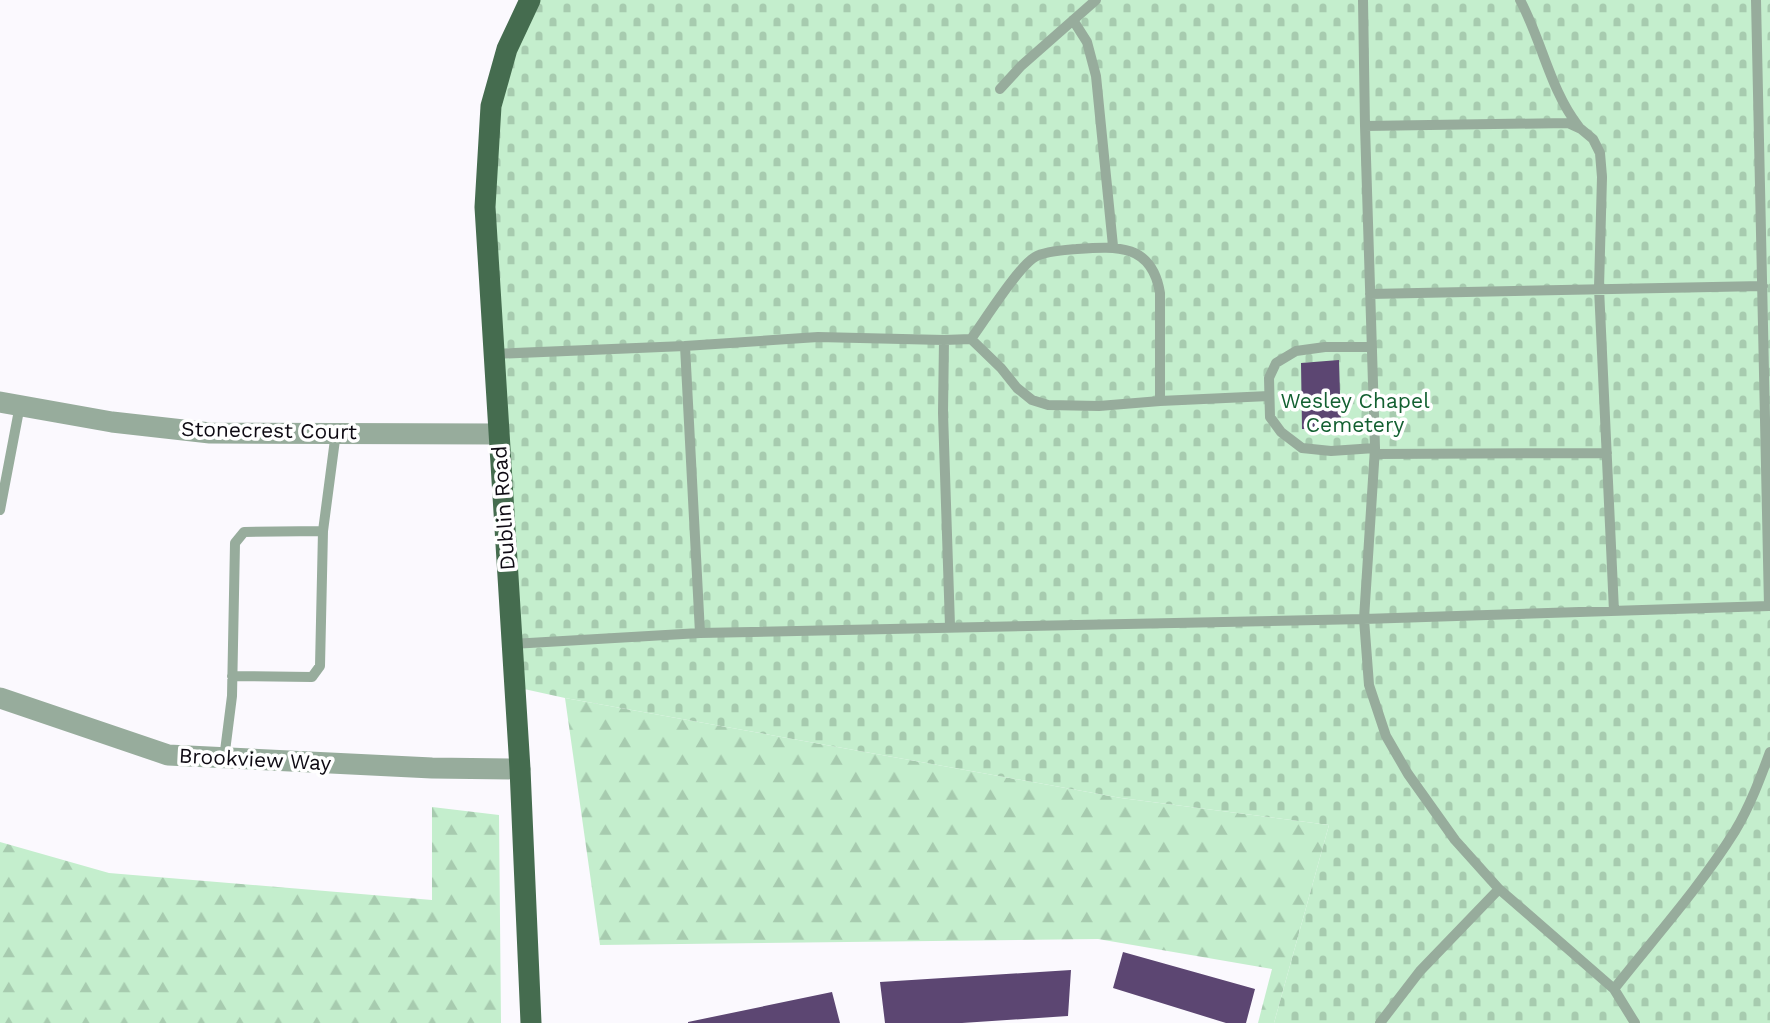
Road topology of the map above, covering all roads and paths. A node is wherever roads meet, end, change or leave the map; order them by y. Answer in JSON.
{"nodes":[{"id":1,"x":530,"y":0,"type":"edge"},
{"id":2,"x":1096,"y":0,"type":"edge"},
{"id":3,"x":1363,"y":0,"type":"edge"},
{"id":4,"x":1520,"y":0,"type":"edge"},
{"id":5,"x":1756,"y":0,"type":"edge"},
{"id":6,"x":1073,"y":20,"type":"junction"},
{"id":7,"x":1000,"y":89,"type":"dead end"},
{"id":8,"x":1365,"y":126,"type":"junction"},
{"id":9,"x":1581,"y":129,"type":"junction"},
{"id":10,"x":1113,"y":246,"type":"junction"},
{"id":11,"x":1763,"y":286,"type":"junction"},
{"id":12,"x":1599,"y":288,"type":"junction"},
{"id":13,"x":1370,"y":294,"type":"junction"},
{"id":14,"x":1767,"y":335,"type":"edge"},
{"id":15,"x":971,"y":339,"type":"junction"},
{"id":16,"x":944,"y":340,"type":"junction"},
{"id":17,"x":685,"y":346,"type":"junction"},
{"id":18,"x":1372,"y":348,"type":"junction"},
{"id":19,"x":494,"y":354,"type":"junction"},
{"id":20,"x":1269,"y":396,"type":"junction"},
{"id":21,"x":1160,"y":401,"type":"junction"},
{"id":22,"x":10,"y":404,"type":"edge"},
{"id":23,"x":336,"y":432,"type":"junction"},
{"id":24,"x":498,"y":434,"type":"junction"},
{"id":25,"x":1375,"y":451,"type":"junction"},
{"id":26,"x":1606,"y":453,"type":"junction"},
{"id":27,"x":1768,"y":461,"type":"edge"},
{"id":28,"x":0,"y":510,"type":"edge"},
{"id":29,"x":323,"y":531,"type":"junction"},
{"id":30,"x":1769,"y":606,"type":"edge"},
{"id":31,"x":1614,"y":611,"type":"junction"},
{"id":32,"x":1770,"y":611,"type":"edge"},
{"id":33,"x":1364,"y":619,"type":"junction"},
{"id":34,"x":950,"y":626,"type":"junction"},
{"id":35,"x":700,"y":634,"type":"junction"},
{"id":36,"x":512,"y":644,"type":"junction"},
{"id":37,"x":232,"y":676,"type":"junction"},
{"id":38,"x":0,"y":698,"type":"edge"},
{"id":39,"x":1770,"y":752,"type":"edge"},
{"id":40,"x":224,"y":759,"type":"junction"},
{"id":41,"x":520,"y":769,"type":"junction"},
{"id":42,"x":1499,"y":889,"type":"junction"},
{"id":43,"x":1614,"y":989,"type":"junction"},
{"id":44,"x":531,"y":1023,"type":"edge"},
{"id":45,"x":1380,"y":1023,"type":"edge"},
{"id":46,"x":1635,"y":1023,"type":"edge"}],
"edges":[{"from":1,"to":19,"type":"main road","name":"Dublin Road"},
{"from":2,"to":6,"type":"lane"},
{"from":3,"to":8,"type":"lane"},
{"from":4,"to":9,"type":"lane"},
{"from":5,"to":11,"type":"lane"},
{"from":6,"to":7,"type":"lane"},
{"from":6,"to":10,"type":"lane"},
{"from":8,"to":9,"type":"lane"},
{"from":8,"to":13,"type":"lane"},
{"from":9,"to":12,"type":"lane"},
{"from":10,"to":15,"type":"lane"},
{"from":10,"to":21,"type":"lane"},
{"from":11,"to":12,"type":"lane"},
{"from":11,"to":14,"type":"lane"},
{"from":12,"to":13,"type":"lane"},
{"from":12,"to":26,"type":"lane"},
{"from":13,"to":18,"type":"lane"},
{"from":14,"to":27,"type":"lane"},
{"from":15,"to":16,"type":"lane"},
{"from":15,"to":21,"type":"lane"},
{"from":16,"to":17,"type":"lane"},
{"from":16,"to":34,"type":"lane"},
{"from":17,"to":19,"type":"lane"},
{"from":17,"to":35,"type":"lane"},
{"from":18,"to":20,"type":"lane"},
{"from":18,"to":25,"type":"lane"},
{"from":19,"to":24,"type":"main road","name":"Dublin Road"},
{"from":20,"to":21,"type":"lane"},
{"from":20,"to":25,"type":"lane"},
{"from":22,"to":23,"type":"street","name":"Stonecrest Court"},
{"from":22,"to":28,"type":"lane"},
{"from":23,"to":24,"type":"street","name":"Stonecrest Court"},
{"from":23,"to":29,"type":"lane"},
{"from":24,"to":36,"type":"main road","name":"Dublin Road"},
{"from":25,"to":26,"type":"lane"},
{"from":25,"to":33,"type":"lane"},
{"from":26,"to":31,"type":"lane"},
{"from":27,"to":30,"type":"lane"},
{"from":29,"to":37,"type":"lane"},
{"from":29,"to":37,"type":"lane"},
{"from":30,"to":31,"type":"lane"},
{"from":30,"to":32,"type":"lane"},
{"from":31,"to":33,"type":"lane"},
{"from":33,"to":34,"type":"lane"},
{"from":33,"to":42,"type":"lane"},
{"from":34,"to":35,"type":"lane"},
{"from":35,"to":36,"type":"lane"},
{"from":36,"to":41,"type":"main road","name":"Dublin Road"},
{"from":37,"to":40,"type":"lane"},
{"from":38,"to":40,"type":"street","name":"Brookview Way"},
{"from":39,"to":43,"type":"lane"},
{"from":40,"to":41,"type":"street","name":"Brookview Way"},
{"from":41,"to":44,"type":"main road","name":"Dublin Road"},
{"from":42,"to":43,"type":"lane"},
{"from":42,"to":45,"type":"lane"},
{"from":43,"to":46,"type":"lane"}]}
